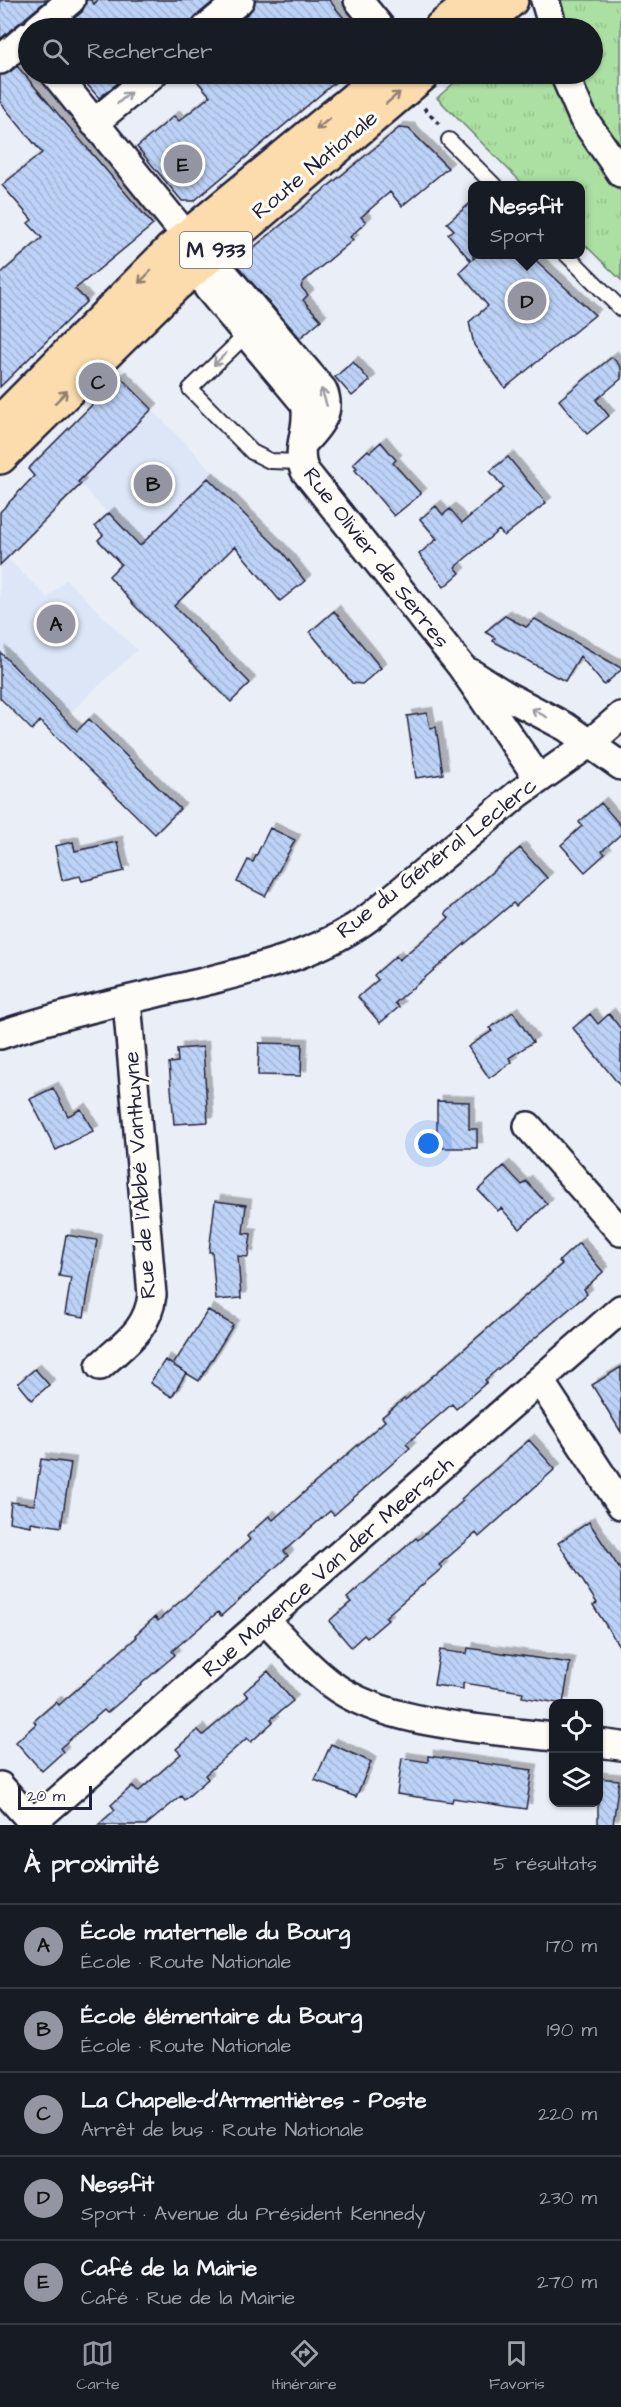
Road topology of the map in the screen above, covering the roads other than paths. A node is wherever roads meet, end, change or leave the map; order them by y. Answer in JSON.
{"nodes":[{"id":1,"x":71,"y":0,"type":"edge"},
{"id":2,"x":240,"y":0,"type":"edge"},
{"id":3,"x":358,"y":0,"type":"edge"},
{"id":4,"x":476,"y":0,"type":"edge"},
{"id":5,"x":511,"y":0,"type":"edge"},
{"id":6,"x":545,"y":0,"type":"edge"},
{"id":7,"x":50,"y":18,"type":"edge"},
{"id":8,"x":218,"y":18,"type":"edge"},
{"id":9,"x":373,"y":18,"type":"edge"},
{"id":10,"x":454,"y":18,"type":"edge"},
{"id":11,"x":489,"y":18,"type":"edge"},
{"id":12,"x":550,"y":18,"type":"edge"},
{"id":13,"x":18,"y":46,"type":"edge"},
{"id":14,"x":0,"y":60,"type":"edge"},
{"id":15,"x":63,"y":84,"type":"edge"},
{"id":16,"x":141,"y":84,"type":"edge"},
{"id":17,"x":374,"y":84,"type":"edge"},
{"id":18,"x":408,"y":84,"type":"edge"},
{"id":19,"x":568,"y":84,"type":"edge"},
{"id":20,"x":94,"y":123,"type":"junction"},
{"id":21,"x":448,"y":140,"type":"dead end"},
{"id":22,"x":621,"y":173,"type":"edge"},
{"id":23,"x":490,"y":181,"type":"edge"},
{"id":24,"x":196,"y":248,"type":"junction"},
{"id":25,"x":570,"y":259,"type":"edge"},
{"id":26,"x":621,"y":309,"type":"edge"},
{"id":27,"x":255,"y":327,"type":"junction"},
{"id":28,"x":0,"y":423,"type":"edge"},
{"id":29,"x":301,"y":454,"type":"junction"},
{"id":30,"x":0,"y":457,"type":"edge"},
{"id":31,"x":461,"y":666,"type":"junction"},
{"id":32,"x":621,"y":716,"type":"edge"},
{"id":33,"x":590,"y":742,"type":"junction"},
{"id":34,"x":621,"y":766,"type":"edge"},
{"id":35,"x":538,"y":778,"type":"junction"},
{"id":36,"x":127,"y":1001,"type":"junction"},
{"id":37,"x":0,"y":1035,"type":"edge"},
{"id":38,"x":528,"y":1126,"type":"dead end"},
{"id":39,"x":621,"y":1232,"type":"edge"},
{"id":40,"x":621,"y":1309,"type":"edge"},
{"id":41,"x":100,"y":1366,"type":"dead end"},
{"id":42,"x":540,"y":1381,"type":"junction"},
{"id":43,"x":621,"y":1504,"type":"edge"},
{"id":44,"x":265,"y":1620,"type":"junction"},
{"id":45,"x":549,"y":1736,"type":"edge"},
{"id":46,"x":603,"y":1744,"type":"edge"},
{"id":47,"x":621,"y":1746,"type":"edge"},
{"id":48,"x":0,"y":1786,"type":"edge"},
{"id":49,"x":33,"y":1824,"type":"edge"}],
"edges":[{"from":1,"to":7,"type":"street"},
{"from":2,"to":8,"type":"street"},
{"from":3,"to":9,"type":"street"},
{"from":4,"to":10,"type":"main road"},
{"from":5,"to":11,"type":"main road"},
{"from":6,"to":12,"type":"street"},
{"from":13,"to":14,"type":"street"},
{"from":15,"to":20,"type":"street"},
{"from":20,"to":16,"type":"street","one_way":true},
{"from":17,"to":24,"type":"main road","name":"Route Nationale","number":"M 933","one_way":true},
{"from":24,"to":18,"type":"main road","name":"Route Nationale","number":"M 933","one_way":true},
{"from":19,"to":22,"type":"street"},
{"from":20,"to":24,"type":"street"},
{"from":21,"to":23,"type":"lane"},
{"from":24,"to":27,"type":"street"},
{"from":24,"to":28,"type":"main road","name":"Route Nationale","number":"M 933","one_way":true},
{"from":30,"to":24,"type":"main road","name":"Route Nationale","number":"M 933","one_way":true},
{"from":25,"to":26,"type":"lane"},
{"from":27,"to":29,"type":"street"},
{"from":27,"to":29,"type":"lane","one_way":true},
{"from":29,"to":31,"type":"street","name":"Rue Olivier de Serres"},
{"from":33,"to":31,"type":"street","name":"Rue Olivier de Serres","one_way":true},
{"from":31,"to":35,"type":"street","name":"Rue Olivier de Serres"},
{"from":32,"to":33,"type":"street","name":"Rue du Général Leclerc"},
{"from":33,"to":34,"type":"street","name":"Rue Olivier de Serres"},
{"from":33,"to":35,"type":"street","name":"Rue du Général Leclerc"},
{"from":35,"to":36,"type":"street","name":"Rue du Général Leclerc"},
{"from":36,"to":37,"type":"street","name":"Rue du Général Leclerc"},
{"from":36,"to":41,"type":"street","name":"Rue de l'Abbé Vanthuyne"},
{"from":38,"to":39,"type":"street"},
{"from":40,"to":42,"type":"street","name":"Rue Maxence Van der Meersch"},
{"from":42,"to":43,"type":"street"},
{"from":42,"to":44,"type":"street","name":"Rue Maxence Van der Meersch"},
{"from":44,"to":45,"type":"street"},
{"from":44,"to":49,"type":"street","name":"Rue Maxence Van der Meersch"},
{"from":46,"to":47,"type":"street"},
{"from":48,"to":49,"type":"street"}]}
